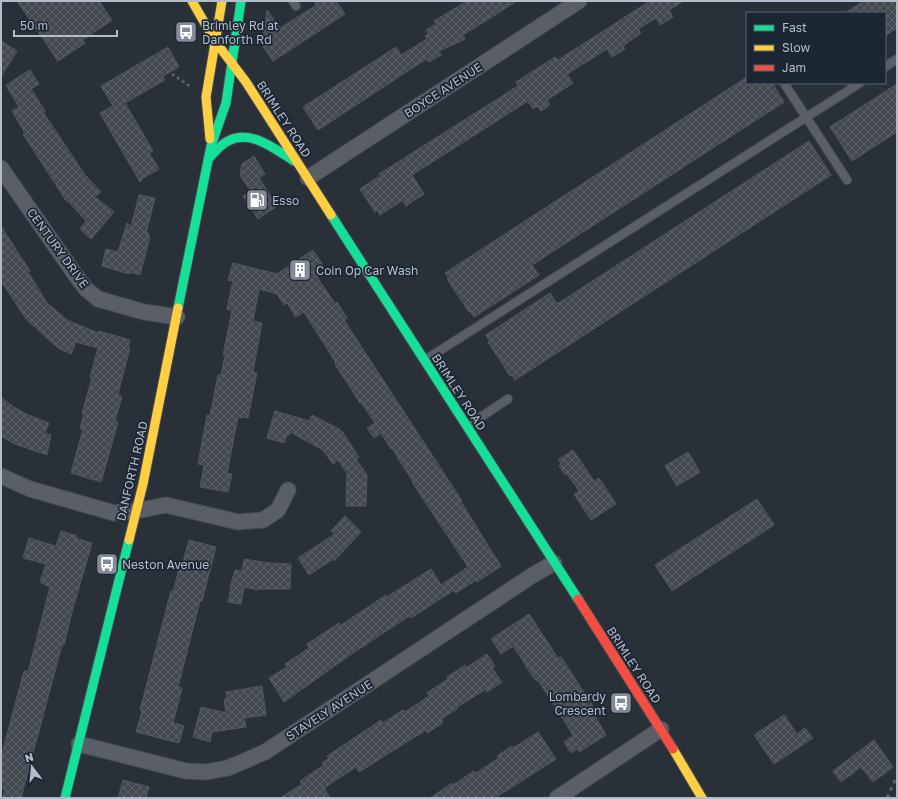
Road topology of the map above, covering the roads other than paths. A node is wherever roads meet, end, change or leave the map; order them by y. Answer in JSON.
{"nodes":[{"id":1,"x":192,"y":1,"type":"edge"},
{"id":2,"x":222,"y":1,"type":"edge"},
{"id":3,"x":241,"y":1,"type":"edge"},
{"id":4,"x":579,"y":1,"type":"edge"},
{"id":5,"x":215,"y":41,"type":"junction"},
{"id":6,"x":897,"y":59,"type":"edge"},
{"id":7,"x":232,"y":63,"type":"junction"},
{"id":8,"x":886,"y":66,"type":"edge"},
{"id":9,"x":785,"y":84,"type":"edge"},
{"id":10,"x":858,"y":84,"type":"edge"},
{"id":11,"x":807,"y":117,"type":"junction"},
{"id":12,"x":211,"y":146,"type":"junction"},
{"id":13,"x":209,"y":158,"type":"junction"},
{"id":14,"x":299,"y":164,"type":"junction"},
{"id":15,"x":1,"y":168,"type":"edge"},
{"id":16,"x":308,"y":178,"type":"junction"},
{"id":17,"x":847,"y":180,"type":"dead end"},
{"id":18,"x":177,"y":317,"type":"junction"},
{"id":19,"x":425,"y":361,"type":"junction"},
{"id":20,"x":508,"y":398,"type":"dead end"},
{"id":21,"x":467,"y":426,"type":"junction"},
{"id":22,"x":1,"y":476,"type":"edge"},
{"id":23,"x":288,"y":490,"type":"dead end"},
{"id":24,"x":136,"y":512,"type":"junction"},
{"id":25,"x":554,"y":563,"type":"junction"},
{"id":26,"x":661,"y":729,"type":"junction"},
{"id":27,"x":79,"y":744,"type":"junction"},
{"id":28,"x":65,"y":798,"type":"edge"},
{"id":29,"x":557,"y":798,"type":"edge"},
{"id":30,"x":702,"y":798,"type":"edge"}],
"edges":[{"from":1,"to":5,"type":"main road","name":"BRIMLEY ROAD"},
{"from":2,"to":5,"type":"main road","name":"DANFORTH ROAD"},
{"from":3,"to":7,"type":"main road","name":"DANFORTH ROAD"},
{"from":4,"to":16,"type":"street","name":"BOYCE AVENUE"},
{"from":5,"to":7,"type":"main road","name":"BRIMLEY ROAD"},
{"from":5,"to":12,"type":"main road","name":"DANFORTH ROAD"},
{"from":6,"to":8,"type":"lane"},
{"from":7,"to":12,"type":"main road","name":"DANFORTH ROAD"},
{"from":7,"to":14,"type":"main road","name":"BRIMLEY ROAD"},
{"from":9,"to":11,"type":"lane"},
{"from":10,"to":11,"type":"lane"},
{"from":11,"to":17,"type":"lane"},
{"from":11,"to":19,"type":"lane"},
{"from":12,"to":13,"type":"main road","name":"DANFORTH ROAD"},
{"from":13,"to":14,"type":"main road"},
{"from":13,"to":18,"type":"main road","name":"DANFORTH ROAD"},
{"from":14,"to":16,"type":"main road","name":"BRIMLEY ROAD"},
{"from":15,"to":18,"type":"street","name":"CENTURY DRIVE"},
{"from":16,"to":19,"type":"main road","name":"BRIMLEY ROAD"},
{"from":18,"to":24,"type":"main road","name":"DANFORTH ROAD"},
{"from":19,"to":21,"type":"main road","name":"BRIMLEY ROAD"},
{"from":20,"to":21,"type":"lane"},
{"from":21,"to":25,"type":"main road","name":"BRIMLEY ROAD"},
{"from":22,"to":24,"type":"street"},
{"from":23,"to":24,"type":"street"},
{"from":24,"to":27,"type":"main road","name":"DANFORTH ROAD"},
{"from":25,"to":26,"type":"main road","name":"BRIMLEY ROAD"},
{"from":25,"to":27,"type":"street","name":"STAVELY AVENUE"},
{"from":26,"to":29,"type":"street"},
{"from":26,"to":30,"type":"main road","name":"BRIMLEY ROAD"},
{"from":27,"to":28,"type":"main road","name":"DANFORTH ROAD"}]}
